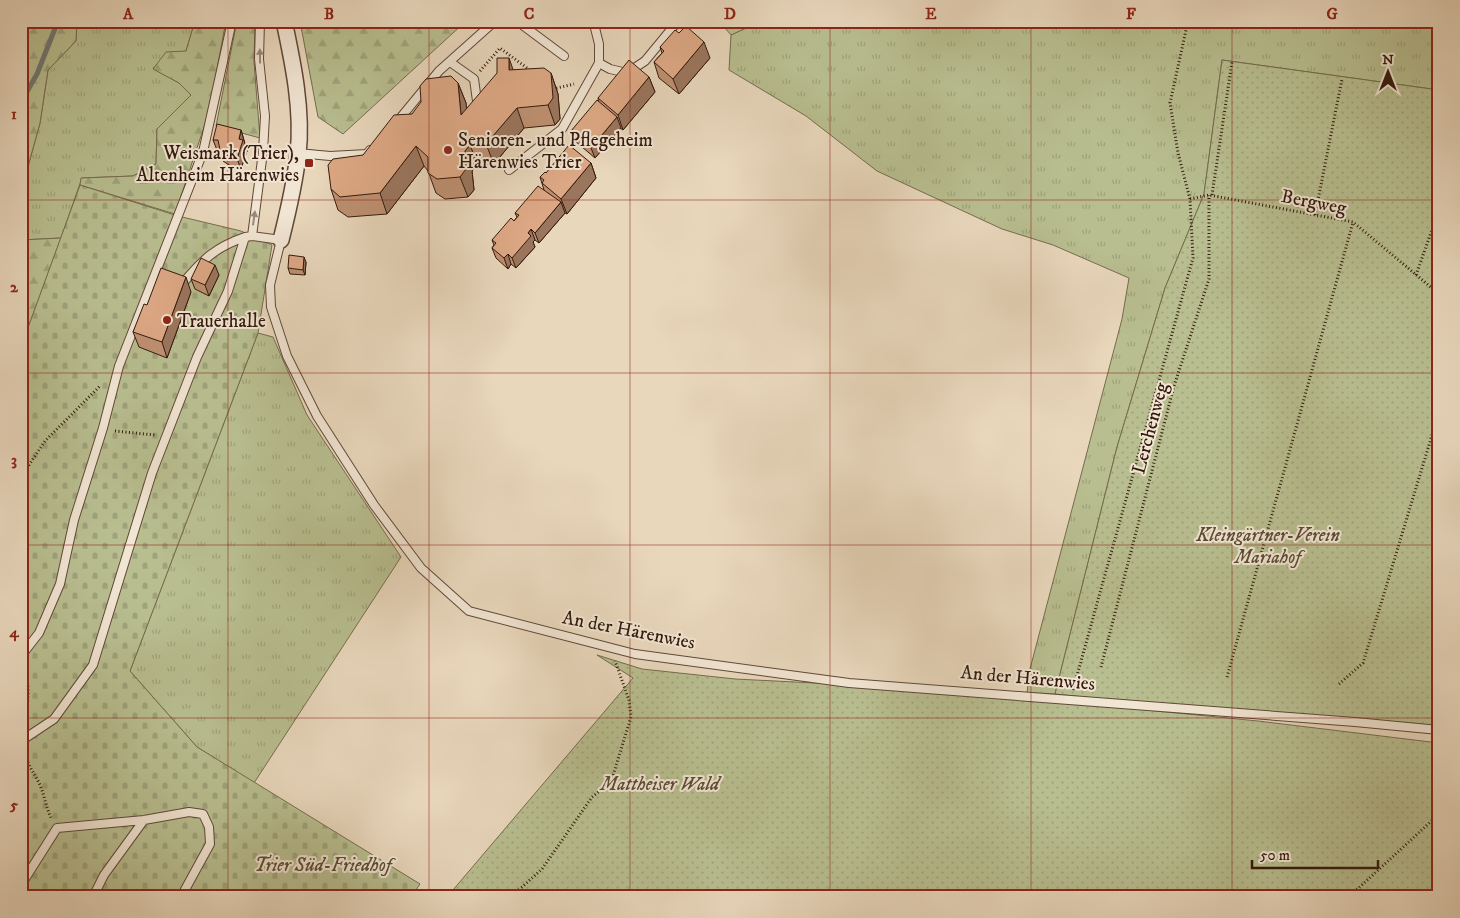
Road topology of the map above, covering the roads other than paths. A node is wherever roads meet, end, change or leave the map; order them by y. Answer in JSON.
{"nodes":[{"id":1,"x":232,"y":21,"type":"edge"},
{"id":2,"x":260,"y":21,"type":"edge"},
{"id":3,"x":284,"y":21,"type":"edge"},
{"id":4,"x":495,"y":21,"type":"edge"},
{"id":5,"x":517,"y":21,"type":"edge"},
{"id":6,"x":590,"y":21,"type":"edge"},
{"id":7,"x":678,"y":21,"type":"edge"},
{"id":8,"x":564,"y":56,"type":"dead end"},
{"id":9,"x":450,"y":62,"type":"junction"},
{"id":10,"x":599,"y":64,"type":"junction"},
{"id":11,"x":477,"y":101,"type":"edge"},
{"id":12,"x":390,"y":129,"type":"edge"},
{"id":13,"x":378,"y":141,"type":"edge"},
{"id":14,"x":298,"y":152,"type":"junction"},
{"id":15,"x":509,"y":170,"type":"dead end"},
{"id":16,"x":248,"y":236,"type":"junction"},
{"id":17,"x":282,"y":240,"type":"junction"},
{"id":18,"x":183,"y":283,"type":"edge"},
{"id":19,"x":21,"y":656,"type":"edge"},
{"id":20,"x":1439,"y":730,"type":"edge"},
{"id":21,"x":21,"y":743,"type":"edge"},
{"id":22,"x":144,"y":820,"type":"junction"},
{"id":23,"x":21,"y":885,"type":"edge"},
{"id":24,"x":93,"y":897,"type":"edge"},
{"id":25,"x":181,"y":897,"type":"edge"}],
"edges":[{"from":1,"to":19,"type":"lane"},
{"from":16,"to":2,"type":"lane","one_way":true},
{"from":3,"to":14,"type":"street","name":"An der Härenwies"},
{"from":4,"to":9,"type":"lane"},
{"from":5,"to":8,"type":"lane"},
{"from":6,"to":10,"type":"lane"},
{"from":7,"to":10,"type":"lane"},
{"from":9,"to":11,"type":"lane"},
{"from":9,"to":12,"type":"lane"},
{"from":10,"to":15,"type":"lane"},
{"from":13,"to":14,"type":"lane"},
{"from":14,"to":17,"type":"street","name":"An der Härenwies"},
{"from":16,"to":17,"type":"lane"},
{"from":16,"to":18,"type":"lane"},
{"from":16,"to":21,"type":"lane"},
{"from":17,"to":20,"type":"lane","name":"An der Härenwies"},
{"from":22,"to":23,"type":"lane"},
{"from":22,"to":24,"type":"lane"},
{"from":22,"to":25,"type":"lane"}]}
